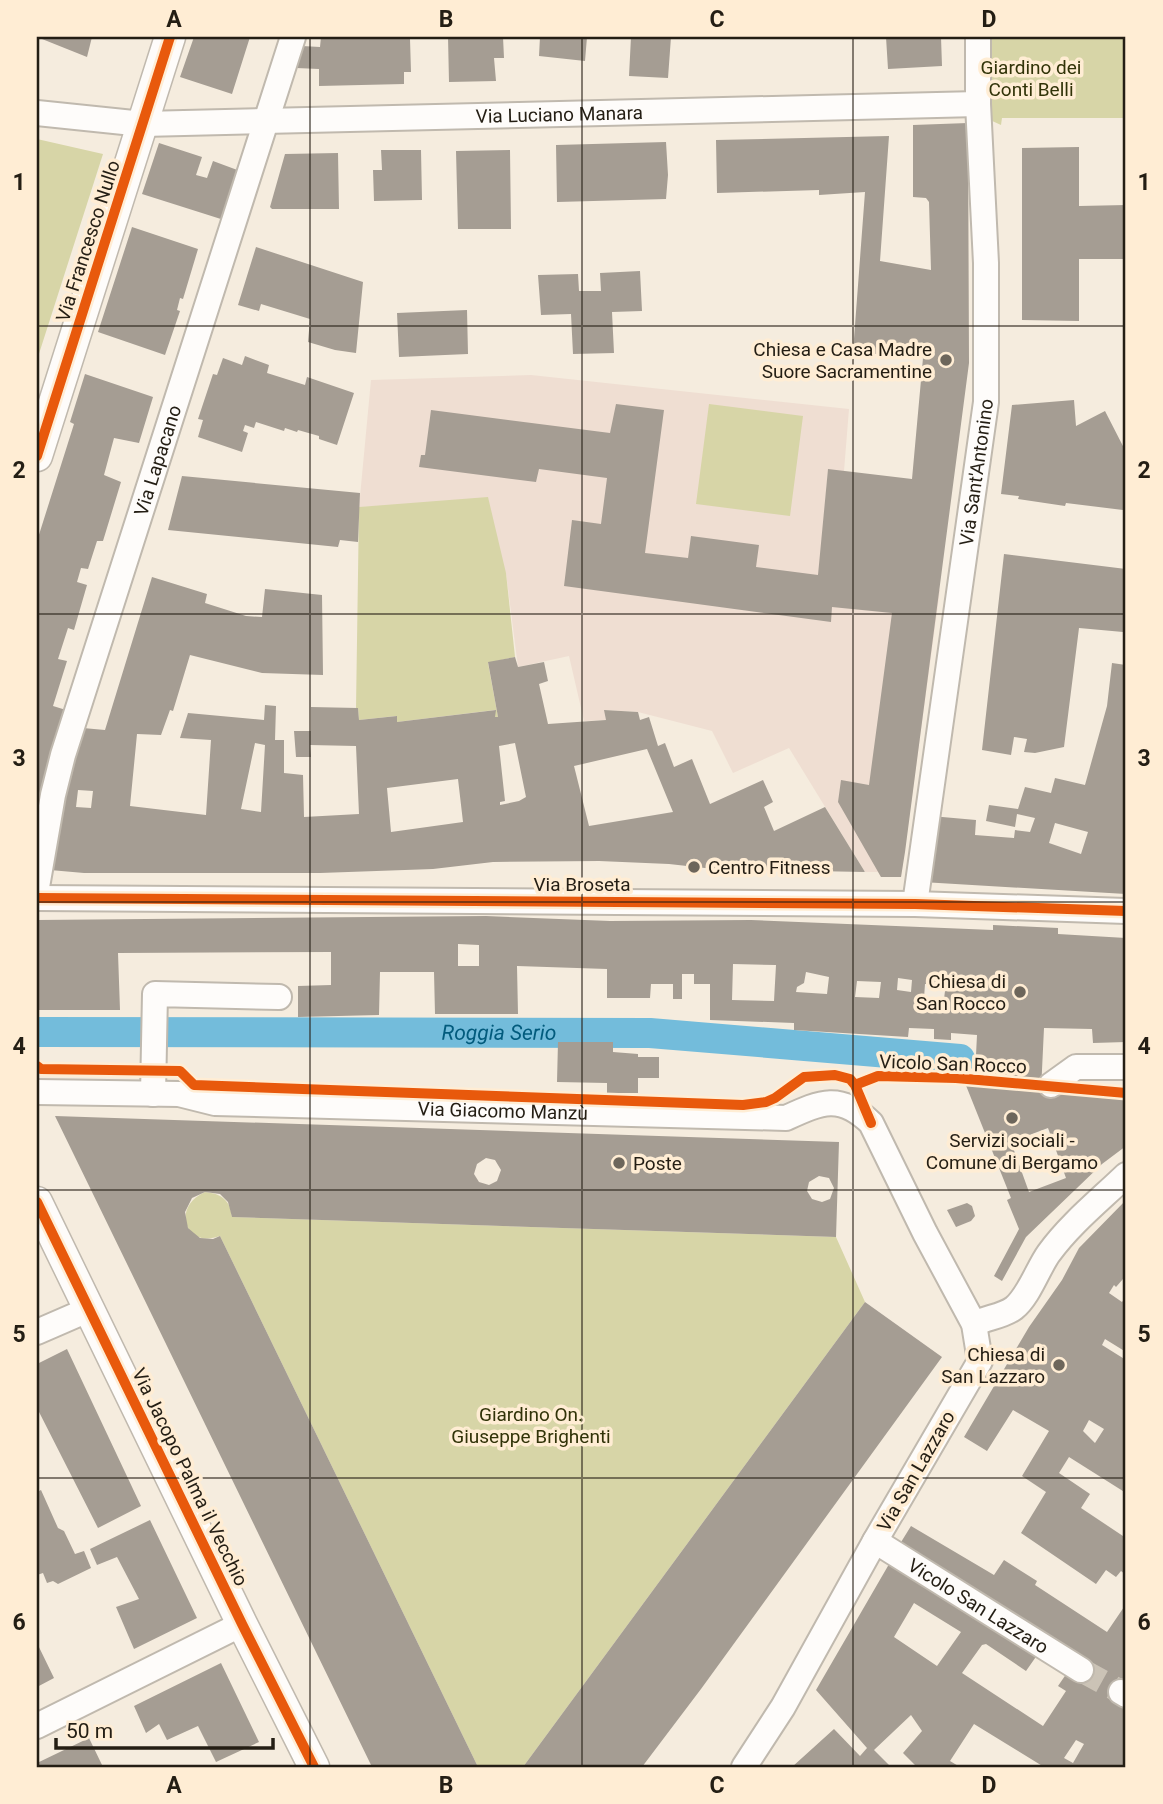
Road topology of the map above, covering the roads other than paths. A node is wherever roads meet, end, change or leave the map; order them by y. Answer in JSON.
{"nodes":[{"id":1,"x":170,"y":37,"type":"edge"},
{"id":2,"x":293,"y":37,"type":"edge"},
{"id":3,"x":978,"y":37,"type":"edge"},
{"id":4,"x":978,"y":104,"type":"junction"},
{"id":5,"x":37,"y":113,"type":"edge"},
{"id":6,"x":268,"y":120,"type":"junction"},
{"id":7,"x":143,"y":124,"type":"junction"},
{"id":8,"x":37,"y":456,"type":"edge"},
{"id":9,"x":37,"y":887,"type":"edge"},
{"id":10,"x":37,"y":898,"type":"edge"},
{"id":11,"x":915,"y":904,"type":"junction"},
{"id":12,"x":1126,"y":911,"type":"edge"},
{"id":13,"x":279,"y":997,"type":"dead end"},
{"id":14,"x":1126,"y":1067,"type":"edge"},
{"id":15,"x":1051,"y":1085,"type":"dead end"},
{"id":16,"x":37,"y":1091,"type":"edge"},
{"id":17,"x":153,"y":1094,"type":"junction"},
{"id":18,"x":1126,"y":1175,"type":"edge"},
{"id":19,"x":37,"y":1202,"type":"edge"},
{"id":20,"x":90,"y":1309,"type":"junction"},
{"id":21,"x":974,"y":1324,"type":"junction"},
{"id":22,"x":37,"y":1332,"type":"edge"},
{"id":23,"x":875,"y":1541,"type":"junction"},
{"id":24,"x":242,"y":1624,"type":"junction"},
{"id":25,"x":1081,"y":1670,"type":"tunnel mouth"},
{"id":26,"x":37,"y":1726,"type":"edge"},
{"id":27,"x":314,"y":1767,"type":"edge"},
{"id":28,"x":744,"y":1767,"type":"edge"}],
"edges":[{"from":1,"to":7,"type":"street","name":"Via Francesco Nullo"},
{"from":2,"to":6,"type":"street","name":"Via Lapacano"},
{"from":3,"to":4,"type":"street","name":"Via Sant'Antonino"},
{"from":4,"to":6,"type":"street","name":"Via Luciano Manara"},
{"from":4,"to":11,"type":"street","name":"Via Sant'Antonino"},
{"from":5,"to":7,"type":"street","name":"Via Luciano Manara"},
{"from":6,"to":7,"type":"street","name":"Via Luciano Manara"},
{"from":6,"to":9,"type":"street","name":"Via Lapacano"},
{"from":7,"to":8,"type":"street","name":"Via Francesco Nullo"},
{"from":10,"to":11,"type":"street","name":"Via Broseta"},
{"from":11,"to":12,"type":"street","name":"Via Broseta"},
{"from":13,"to":17,"type":"street"},
{"from":14,"to":15,"type":"street"},
{"from":16,"to":17,"type":"street","name":"Via Giacomo Manzù"},
{"from":17,"to":21,"type":"street","name":"Via Giacomo Manzù"},
{"from":18,"to":21,"type":"street"},
{"from":19,"to":20,"type":"street","name":"Via Jacopo Palma il Vecchio"},
{"from":20,"to":22,"type":"street"},
{"from":20,"to":24,"type":"street","name":"Via Jacopo Palma il Vecchio"},
{"from":21,"to":23,"type":"street","name":"Via San Lazzaro"},
{"from":23,"to":25,"type":"street","name":"Vicolo San Lazzaro"},
{"from":23,"to":28,"type":"street","name":"Via San Lazzaro"},
{"from":24,"to":26,"type":"street"},
{"from":24,"to":27,"type":"street","name":"Via Jacopo Palma il Vecchio"}]}
